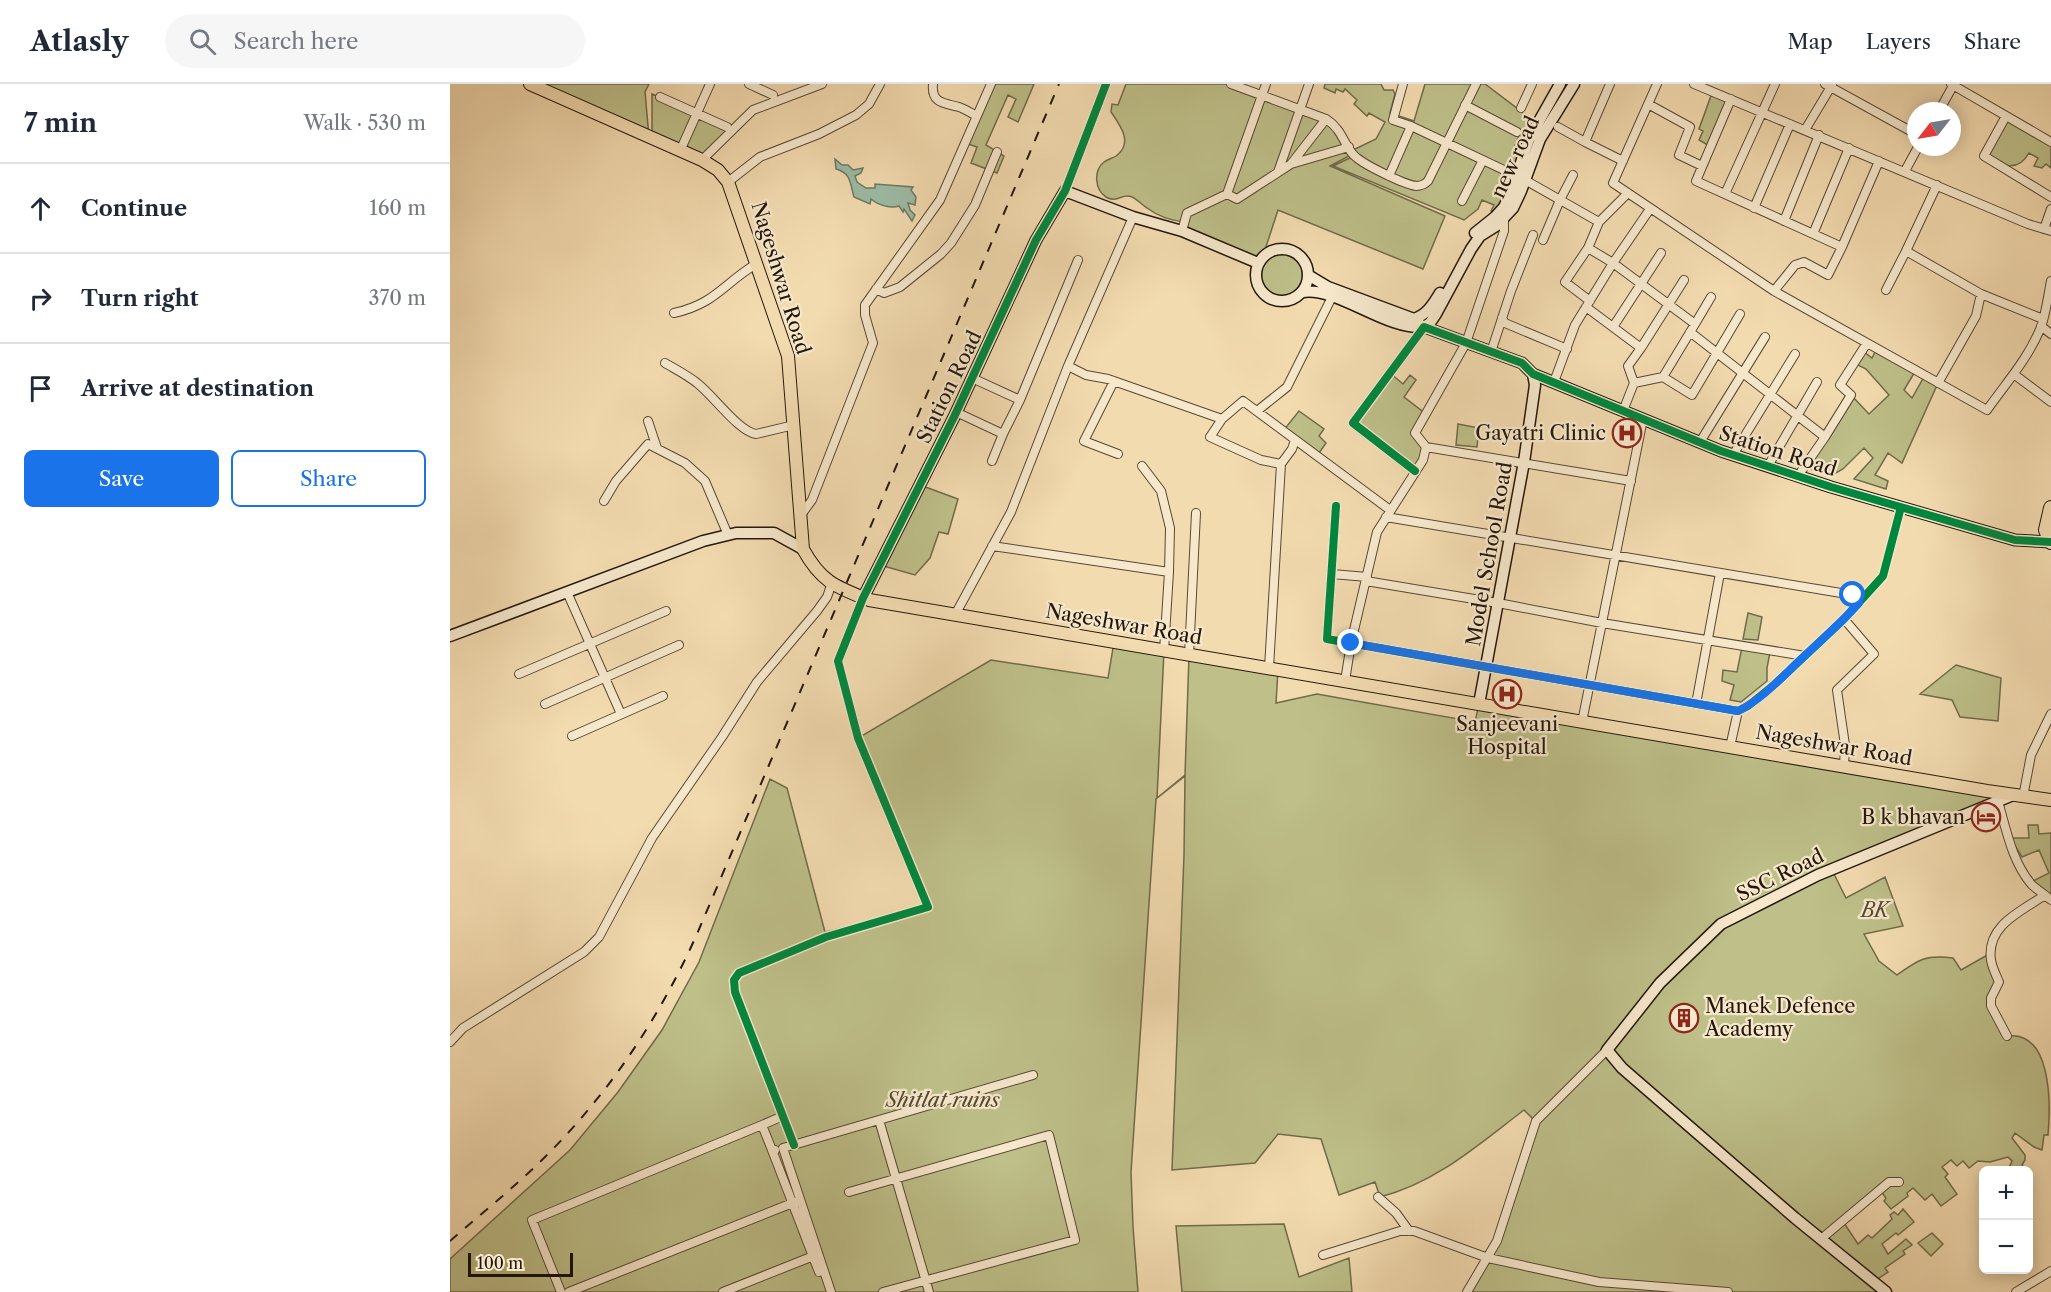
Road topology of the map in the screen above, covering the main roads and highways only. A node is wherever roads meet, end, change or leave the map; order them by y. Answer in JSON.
{"nodes":[{"id":1,"x":530,"y":84,"type":"edge"},
{"id":2,"x":2051,"y":508,"type":"edge"},
{"id":3,"x":2051,"y":542,"type":"edge"},
{"id":4,"x":2051,"y":800,"type":"edge"}],
"edges":[{"from":1,"to":4,"type":"main road","name":"Nageshwar Road"},
{"from":2,"to":3,"type":"highway"}]}
